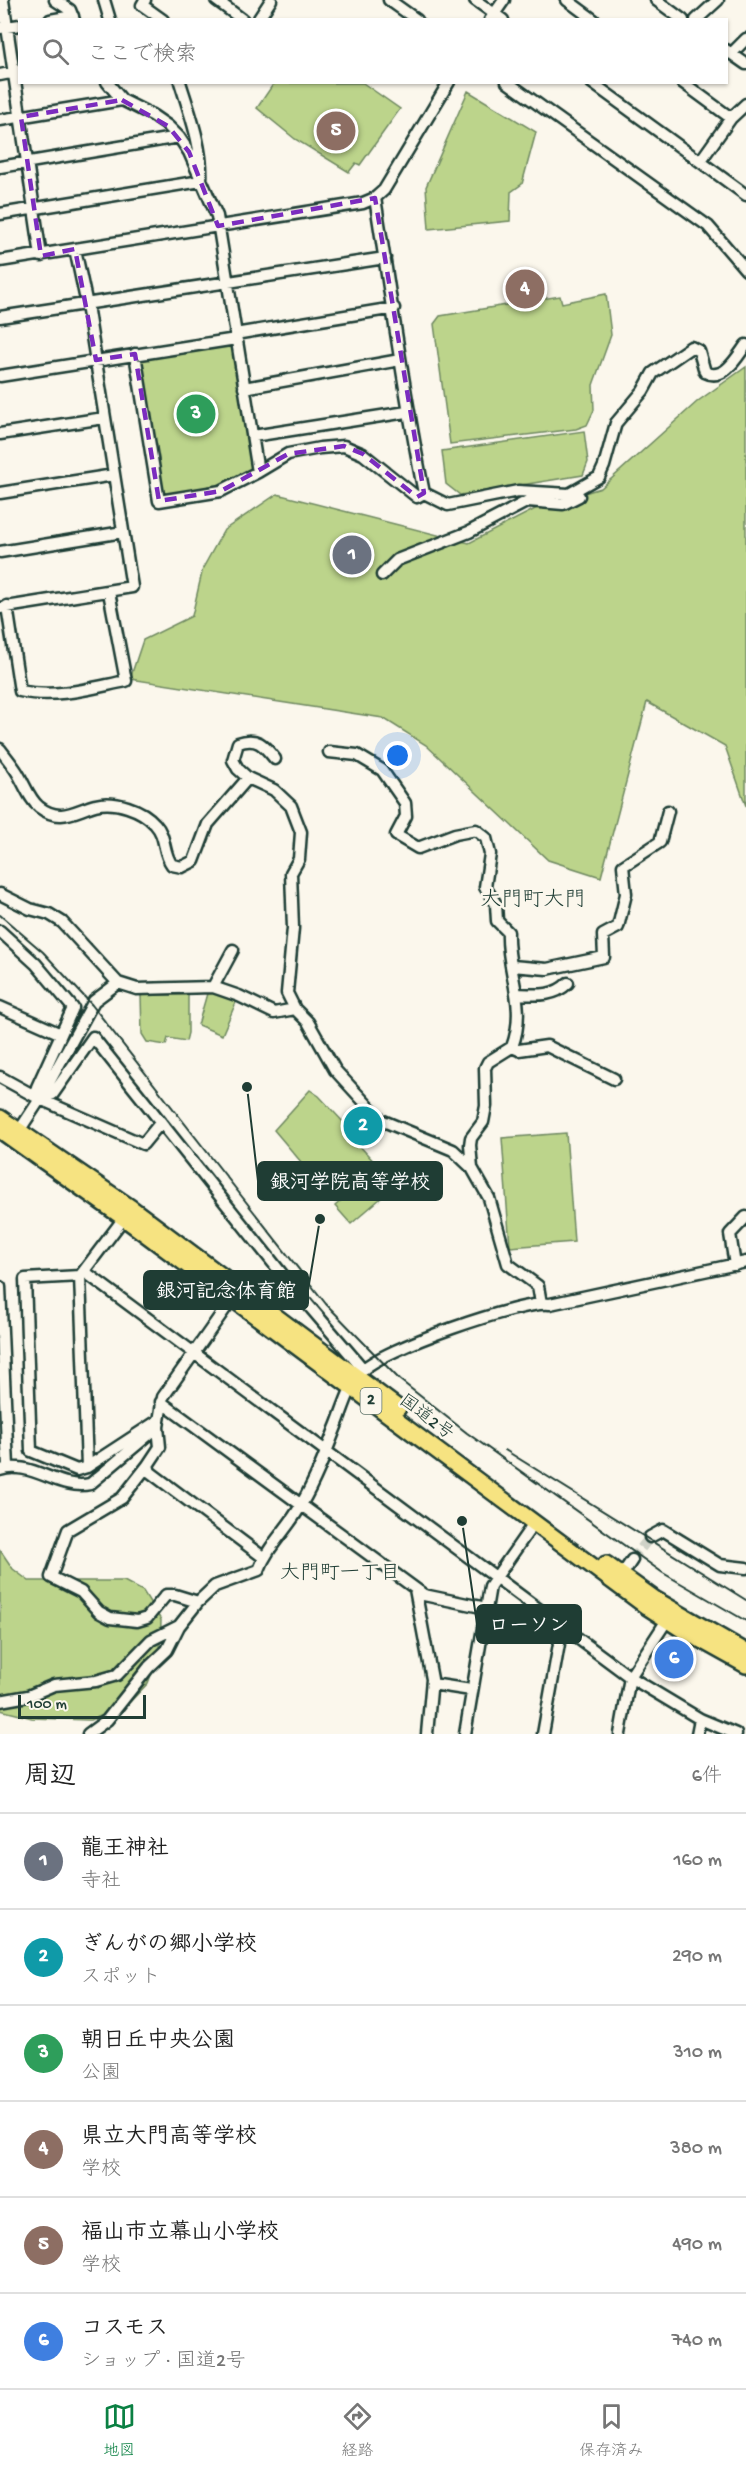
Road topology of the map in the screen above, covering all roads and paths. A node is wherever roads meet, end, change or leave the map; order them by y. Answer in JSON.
{"nodes":[{"id":1,"x":3,"y":0,"type":"edge"},
{"id":2,"x":55,"y":0,"type":"edge"},
{"id":3,"x":104,"y":0,"type":"edge"},
{"id":4,"x":145,"y":0,"type":"edge"},
{"id":5,"x":216,"y":0,"type":"edge"},
{"id":6,"x":271,"y":0,"type":"edge"},
{"id":7,"x":389,"y":0,"type":"edge"},
{"id":8,"x":475,"y":0,"type":"edge"},
{"id":9,"x":504,"y":0,"type":"edge"},
{"id":10,"x":567,"y":0,"type":"edge"},
{"id":11,"x":656,"y":0,"type":"edge"},
{"id":12,"x":718,"y":0,"type":"edge"},
{"id":13,"x":73,"y":18,"type":"edge"},
{"id":14,"x":109,"y":18,"type":"edge"},
{"id":15,"x":160,"y":18,"type":"edge"},
{"id":16,"x":240,"y":18,"type":"edge"},
{"id":17,"x":259,"y":18,"type":"edge"},
{"id":18,"x":414,"y":18,"type":"edge"},
{"id":19,"x":496,"y":18,"type":"edge"},
{"id":20,"x":591,"y":18,"type":"edge"},
{"id":21,"x":680,"y":18,"type":"edge"},
{"id":22,"x":698,"y":18,"type":"edge"},
{"id":23,"x":4,"y":27,"type":"edge"},
{"id":24,"x":746,"y":39,"type":"edge"},
{"id":25,"x":729,"y":52,"type":"edge"},
{"id":26,"x":746,"y":64,"type":"edge"},
{"id":27,"x":17,"y":72,"type":"edge"},
{"id":28,"x":0,"y":75,"type":"edge"},
{"id":29,"x":18,"y":84,"type":"edge"},
{"id":30,"x":109,"y":84,"type":"edge"},
{"id":31,"x":181,"y":84,"type":"edge"},
{"id":32,"x":448,"y":84,"type":"edge"},
{"id":33,"x":510,"y":84,"type":"edge"},
{"id":34,"x":594,"y":84,"type":"edge"},
{"id":35,"x":685,"y":84,"type":"edge"},
{"id":36,"x":122,"y":100,"type":"junction"},
{"id":37,"x":746,"y":104,"type":"edge"},
{"id":38,"x":21,"y":117,"type":"junction"},
{"id":39,"x":731,"y":118,"type":"junction"},
{"id":40,"x":0,"y":120,"type":"edge"},
{"id":41,"x":179,"y":137,"type":"junction"},
{"id":42,"x":699,"y":159,"type":"junction"},
{"id":43,"x":28,"y":162,"type":"junction"},
{"id":44,"x":0,"y":167,"type":"edge"},
{"id":45,"x":201,"y":181,"type":"junction"},
{"id":46,"x":745,"y":191,"type":"edge"},
{"id":47,"x":375,"y":198,"type":"junction"},
{"id":48,"x":34,"y":208,"type":"junction"},
{"id":49,"x":0,"y":214,"type":"edge"},
{"id":50,"x":218,"y":226,"type":"junction"},
{"id":51,"x":75,"y":249,"type":"junction"},
{"id":52,"x":41,"y":256,"type":"junction"},
{"id":53,"x":385,"y":258,"type":"junction"},
{"id":54,"x":0,"y":261,"type":"edge"},
{"id":55,"x":746,"y":270,"type":"edge"},
{"id":56,"x":226,"y":283,"type":"junction"},
{"id":57,"x":87,"y":304,"type":"junction"},
{"id":58,"x":394,"y":308,"type":"junction"},
{"id":59,"x":0,"y":317,"type":"edge"},
{"id":60,"x":236,"y":337,"type":"junction"},
{"id":61,"x":746,"y":345,"type":"edge"},
{"id":62,"x":135,"y":354,"type":"junction"},
{"id":63,"x":96,"y":360,"type":"junction"},
{"id":64,"x":400,"y":360,"type":"junction"},
{"id":65,"x":0,"y":376,"type":"edge"},
{"id":66,"x":244,"y":388,"type":"junction"},
{"id":67,"x":407,"y":412,"type":"junction"},
{"id":68,"x":105,"y":418,"type":"junction"},
{"id":69,"x":0,"y":434,"type":"edge"},
{"id":70,"x":253,"y":436,"type":"junction"},
{"id":71,"x":258,"y":472,"type":"junction"},
{"id":72,"x":114,"y":475,"type":"junction"},
{"id":73,"x":593,"y":480,"type":"junction"},
{"id":74,"x":0,"y":493,"type":"edge"},
{"id":75,"x":424,"y":493,"type":"junction"},
{"id":76,"x":123,"y":532,"type":"junction"},
{"id":77,"x":0,"y":552,"type":"edge"},
{"id":78,"x":382,"y":576,"type":"dead end"},
{"id":79,"x":109,"y":592,"type":"junction"},
{"id":80,"x":4,"y":607,"type":"edge"},
{"id":81,"x":0,"y":749,"type":"edge"},
{"id":82,"x":329,"y":752,"type":"dead end"},
{"id":83,"x":275,"y":759,"type":"dead end"},
{"id":84,"x":248,"y":778,"type":"junction"},
{"id":85,"x":668,"y":811,"type":"dead end"},
{"id":86,"x":0,"y":894,"type":"edge"},
{"id":87,"x":0,"y":931,"type":"edge"},
{"id":88,"x":233,"y":950,"type":"dead end"},
{"id":89,"x":512,"y":966,"type":"junction"},
{"id":90,"x":118,"y":982,"type":"junction"},
{"id":91,"x":568,"y":983,"type":"dead end"},
{"id":92,"x":213,"y":987,"type":"junction"},
{"id":93,"x":518,"y":994,"type":"junction"},
{"id":94,"x":0,"y":1007,"type":"edge"},
{"id":95,"x":295,"y":1009,"type":"junction"},
{"id":96,"x":61,"y":1034,"type":"junction"},
{"id":97,"x":512,"y":1047,"type":"junction"},
{"id":98,"x":0,"y":1077,"type":"edge"},
{"id":99,"x":614,"y":1079,"type":"dead end"},
{"id":100,"x":40,"y":1099,"type":"junction"},
{"id":101,"x":0,"y":1118,"type":"edge"},
{"id":102,"x":161,"y":1122,"type":"junction"},
{"id":103,"x":6,"y":1133,"type":"edge"},
{"id":104,"x":472,"y":1168,"type":"junction"},
{"id":105,"x":746,"y":1216,"type":"edge"},
{"id":106,"x":124,"y":1218,"type":"junction"},
{"id":107,"x":740,"y":1264,"type":"edge"},
{"id":108,"x":82,"y":1274,"type":"junction"},
{"id":109,"x":0,"y":1287,"type":"edge"},
{"id":110,"x":232,"y":1299,"type":"junction"},
{"id":111,"x":541,"y":1303,"type":"junction"},
{"id":112,"x":193,"y":1353,"type":"junction"},
{"id":113,"x":2,"y":1371,"type":"edge"},
{"id":114,"x":357,"y":1378,"type":"junction"},
{"id":115,"x":161,"y":1402,"type":"junction"},
{"id":116,"x":159,"y":1423,"type":"junction"},
{"id":117,"x":327,"y":1451,"type":"junction"},
{"id":118,"x":148,"y":1465,"type":"junction"},
{"id":119,"x":87,"y":1467,"type":"junction"},
{"id":120,"x":4,"y":1468,"type":"edge"},
{"id":121,"x":301,"y":1506,"type":"junction"},
{"id":122,"x":534,"y":1523,"type":"junction"},
{"id":123,"x":650,"y":1537,"type":"dead end"},
{"id":124,"x":264,"y":1557,"type":"junction"},
{"id":125,"x":632,"y":1560,"type":"tunnel mouth"},
{"id":126,"x":746,"y":1568,"type":"edge"},
{"id":127,"x":622,"y":1575,"type":"junction"},
{"id":128,"x":495,"y":1578,"type":"junction"},
{"id":129,"x":415,"y":1589,"type":"junction"},
{"id":130,"x":198,"y":1602,"type":"junction"},
{"id":131,"x":486,"y":1608,"type":"junction"},
{"id":132,"x":667,"y":1620,"type":"junction"},
{"id":133,"x":179,"y":1626,"type":"junction"},
{"id":134,"x":562,"y":1627,"type":"junction"},
{"id":135,"x":746,"y":1652,"type":"edge"},
{"id":136,"x":746,"y":1665,"type":"edge"},
{"id":137,"x":630,"y":1677,"type":"junction"},
{"id":138,"x":432,"y":1684,"type":"junction"},
{"id":139,"x":471,"y":1690,"type":"junction"},
{"id":140,"x":0,"y":1701,"type":"edge"},
{"id":141,"x":700,"y":1719,"type":"junction"},
{"id":142,"x":88,"y":1734,"type":"edge"},
{"id":143,"x":427,"y":1734,"type":"edge"},
{"id":144,"x":465,"y":1734,"type":"edge"},
{"id":145,"x":543,"y":1734,"type":"edge"},
{"id":146,"x":620,"y":1734,"type":"edge"},
{"id":147,"x":697,"y":1734,"type":"edge"},
{"id":148,"x":736,"y":1734,"type":"edge"}],
"edges":[{"from":1,"to":23,"type":"street"},
{"from":2,"to":13,"type":"street"},
{"from":3,"to":14,"type":"street"},
{"from":4,"to":15,"type":"street"},
{"from":5,"to":16,"type":"street"},
{"from":6,"to":17,"type":"street"},
{"from":7,"to":18,"type":"street"},
{"from":8,"to":19,"type":"street"},
{"from":9,"to":19,"type":"street"},
{"from":10,"to":20,"type":"street"},
{"from":11,"to":21,"type":"street"},
{"from":12,"to":22,"type":"street"},
{"from":23,"to":27,"type":"street"},
{"from":24,"to":25,"type":"street"},
{"from":25,"to":26,"type":"street"},
{"from":27,"to":28,"type":"street"},
{"from":29,"to":38,"type":"street"},
{"from":30,"to":36,"type":"street"},
{"from":31,"to":45,"type":"street"},
{"from":32,"to":47,"type":"street"},
{"from":33,"to":55,"type":"street"},
{"from":34,"to":42,"type":"street"},
{"from":35,"to":39,"type":"street"},
{"from":36,"to":38,"type":"street"},
{"from":36,"to":41,"type":"street"},
{"from":37,"to":39,"type":"street"},
{"from":38,"to":40,"type":"street"},
{"from":38,"to":43,"type":"street"},
{"from":39,"to":42,"type":"street"},
{"from":41,"to":43,"type":"street"},
{"from":41,"to":45,"type":"street"},
{"from":42,"to":46,"type":"street"},
{"from":43,"to":44,"type":"street"},
{"from":43,"to":48,"type":"street"},
{"from":45,"to":48,"type":"street"},
{"from":45,"to":50,"type":"street"},
{"from":47,"to":50,"type":"street"},
{"from":47,"to":53,"type":"street"},
{"from":48,"to":49,"type":"street"},
{"from":48,"to":52,"type":"street"},
{"from":50,"to":51,"type":"street"},
{"from":50,"to":56,"type":"street"},
{"from":51,"to":52,"type":"street"},
{"from":51,"to":57,"type":"street"},
{"from":52,"to":54,"type":"street"},
{"from":53,"to":56,"type":"street"},
{"from":53,"to":58,"type":"street"},
{"from":56,"to":57,"type":"street"},
{"from":56,"to":60,"type":"street"},
{"from":57,"to":59,"type":"street"},
{"from":57,"to":63,"type":"street"},
{"from":58,"to":60,"type":"street"},
{"from":58,"to":64,"type":"street"},
{"from":60,"to":62,"type":"street"},
{"from":60,"to":66,"type":"street"},
{"from":61,"to":73,"type":"street"},
{"from":62,"to":63,"type":"street"},
{"from":62,"to":71,"type":"street"},
{"from":63,"to":65,"type":"street"},
{"from":63,"to":68,"type":"street"},
{"from":64,"to":66,"type":"street"},
{"from":64,"to":67,"type":"street"},
{"from":66,"to":70,"type":"street"},
{"from":67,"to":70,"type":"street"},
{"from":67,"to":75,"type":"street"},
{"from":68,"to":69,"type":"street"},
{"from":68,"to":72,"type":"street"},
{"from":70,"to":71,"type":"street"},
{"from":71,"to":75,"type":"street"},
{"from":72,"to":74,"type":"street"},
{"from":72,"to":76,"type":"street"},
{"from":73,"to":75,"type":"street"},
{"from":73,"to":78,"type":"street"},
{"from":76,"to":77,"type":"street"},
{"from":76,"to":79,"type":"street"},
{"from":79,"to":80,"type":"street"},
{"from":79,"to":80,"type":"street"},
{"from":81,"to":84,"type":"street"},
{"from":82,"to":89,"type":"street"},
{"from":83,"to":84,"type":"street"},
{"from":84,"to":95,"type":"street"},
{"from":85,"to":89,"type":"street"},
{"from":86,"to":90,"type":"street"},
{"from":87,"to":96,"type":"street"},
{"from":88,"to":92,"type":"street"},
{"from":89,"to":93,"type":"street"},
{"from":90,"to":92,"type":"street"},
{"from":90,"to":100,"type":"street"},
{"from":91,"to":93,"type":"street"},
{"from":92,"to":95,"type":"street"},
{"from":93,"to":97,"type":"street"},
{"from":94,"to":96,"type":"street"},
{"from":95,"to":104,"type":"street"},
{"from":96,"to":100,"type":"street"},
{"from":97,"to":99,"type":"street"},
{"from":97,"to":104,"type":"street"},
{"from":98,"to":100,"type":"street"},
{"from":100,"to":102,"type":"street"},
{"from":100,"to":102,"type":"street"},
{"from":100,"to":103,"type":"street"},
{"from":101,"to":103,"type":"highway","name":"国道2号","number":"2"},
{"from":102,"to":114,"type":"street"},
{"from":103,"to":106,"type":"highway","name":"国道2号","number":"2"},
{"from":103,"to":114,"type":"highway","name":"国道2号","number":"2"},
{"from":104,"to":111,"type":"street"},
{"from":105,"to":107,"type":"street"},
{"from":106,"to":108,"type":"street"},
{"from":106,"to":110,"type":"highway","name":"国道2号","number":"2"},
{"from":107,"to":111,"type":"street"},
{"from":108,"to":112,"type":"street"},
{"from":108,"to":119,"type":"street"},
{"from":108,"to":119,"type":"street"},
{"from":109,"to":113,"type":"street"},
{"from":110,"to":112,"type":"street"},
{"from":110,"to":114,"type":"highway","name":"国道2号","number":"2"},
{"from":111,"to":114,"type":"street"},
{"from":112,"to":115,"type":"street"},
{"from":112,"to":117,"type":"street"},
{"from":113,"to":120,"type":"street"},
{"from":114,"to":117,"type":"street"},
{"from":114,"to":122,"type":"highway","name":"国道2号","number":"2"},
{"from":114,"to":127,"type":"highway","name":"国道2号","number":"2"},
{"from":115,"to":116,"type":"street"},
{"from":115,"to":121,"type":"street"},
{"from":116,"to":118,"type":"street"},
{"from":116,"to":119,"type":"street"},
{"from":116,"to":120,"type":"street"},
{"from":117,"to":121,"type":"street"},
{"from":117,"to":128,"type":"street"},
{"from":118,"to":124,"type":"street"},
{"from":118,"to":130,"type":"street"},
{"from":121,"to":124,"type":"street"},
{"from":121,"to":129,"type":"street"},
{"from":122,"to":128,"type":"street"},
{"from":122,"to":132,"type":"highway","name":"国道2号","number":"2"},
{"from":123,"to":126,"type":"street"},
{"from":124,"to":130,"type":"street"},
{"from":125,"to":127,"type":"street"},
{"from":127,"to":135,"type":"highway","name":"国道2号","number":"2"},
{"from":128,"to":131,"type":"street"},
{"from":128,"to":134,"type":"street"},
{"from":129,"to":131,"type":"street"},
{"from":129,"to":138,"type":"street"},
{"from":130,"to":133,"type":"street"},
{"from":131,"to":139,"type":"street"},
{"from":132,"to":136,"type":"highway","name":"国道2号","number":"2"},
{"from":132,"to":137,"type":"street"},
{"from":133,"to":140,"type":"street"},
{"from":133,"to":142,"type":"street"},
{"from":134,"to":137,"type":"street"},
{"from":134,"to":145,"type":"street"},
{"from":137,"to":141,"type":"street"},
{"from":137,"to":146,"type":"street"},
{"from":138,"to":139,"type":"street"},
{"from":138,"to":143,"type":"street"},
{"from":139,"to":144,"type":"street"},
{"from":141,"to":147,"type":"street"},
{"from":141,"to":148,"type":"street"}]}
